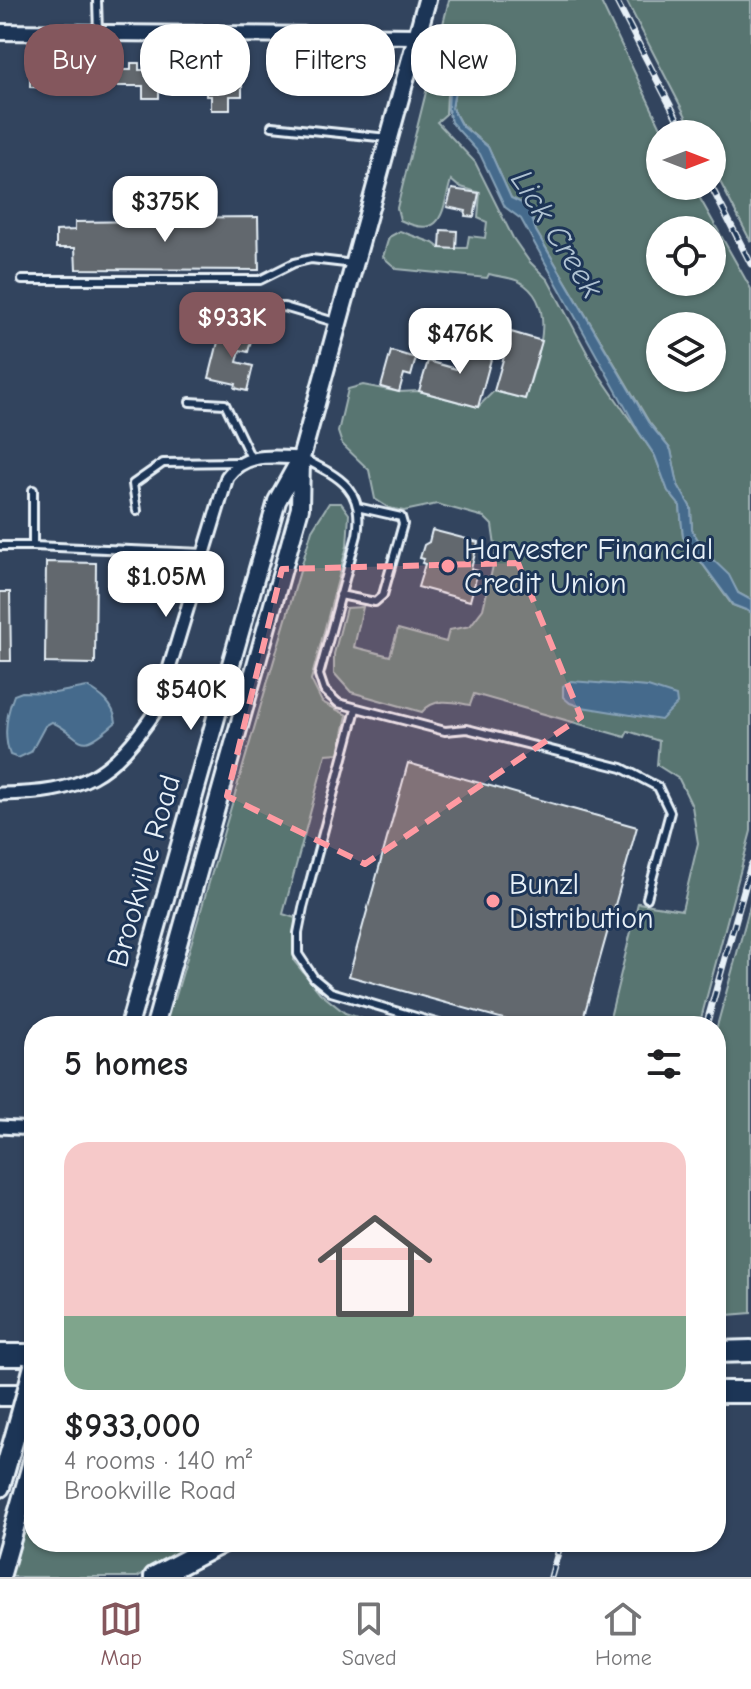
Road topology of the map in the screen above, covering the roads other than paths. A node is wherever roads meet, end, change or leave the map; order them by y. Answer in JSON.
{"nodes":[{"id":1,"x":97,"y":0,"type":"edge"},
{"id":2,"x":427,"y":0,"type":"edge"},
{"id":3,"x":98,"y":24,"type":"edge"},
{"id":4,"x":421,"y":24,"type":"edge"},
{"id":5,"x":0,"y":32,"type":"edge"},
{"id":6,"x":24,"y":32,"type":"edge"},
{"id":7,"x":124,"y":33,"type":"edge"},
{"id":8,"x":411,"y":36,"type":"edge"},
{"id":9,"x":411,"y":60,"type":"edge"},
{"id":10,"x":272,"y":126,"type":"dead end"},
{"id":11,"x":388,"y":138,"type":"junction"},
{"id":12,"x":354,"y":264,"type":"junction"},
{"id":13,"x":22,"y":280,"type":"dead end"},
{"id":14,"x":219,"y":308,"type":"dead end"},
{"id":15,"x":338,"y":323,"type":"junction"},
{"id":16,"x":190,"y":402,"type":"dead end"},
{"id":17,"x":301,"y":458,"type":"junction"},
{"id":18,"x":246,"y":460,"type":"junction"},
{"id":19,"x":33,"y":490,"type":"dead end"},
{"id":20,"x":357,"y":507,"type":"junction"},
{"id":21,"x":137,"y":511,"type":"dead end"},
{"id":22,"x":0,"y":546,"type":"edge"},
{"id":23,"x":33,"y":546,"type":"junction"},
{"id":24,"x":204,"y":553,"type":"junction"},
{"id":25,"x":340,"y":595,"type":"junction"},
{"id":26,"x":356,"y":709,"type":"junction"},
{"id":27,"x":0,"y":794,"type":"edge"},
{"id":28,"x":647,"y":898,"type":"dead end"},
{"id":29,"x":132,"y":1016,"type":"edge"},
{"id":30,"x":158,"y":1016,"type":"edge"},
{"id":31,"x":412,"y":1016,"type":"edge"},
{"id":32,"x":0,"y":1127,"type":"edge"},
{"id":33,"x":24,"y":1128,"type":"edge"},
{"id":34,"x":751,"y":1351,"type":"edge"},
{"id":35,"x":726,"y":1352,"type":"edge"},
{"id":36,"x":0,"y":1355,"type":"edge"},
{"id":37,"x":24,"y":1355,"type":"edge"},
{"id":38,"x":726,"y":1392,"type":"edge"},
{"id":39,"x":751,"y":1392,"type":"edge"},
{"id":40,"x":0,"y":1395,"type":"edge"},
{"id":41,"x":24,"y":1395,"type":"edge"},
{"id":42,"x":24,"y":1403,"type":"edge"},
{"id":43,"x":0,"y":1487,"type":"edge"},
{"id":44,"x":24,"y":1493,"type":"edge"},
{"id":45,"x":204,"y":1552,"type":"edge"},
{"id":46,"x":163,"y":1574,"type":"edge"},
{"id":47,"x":0,"y":1577,"type":"edge"}],
"edges":[{"from":1,"to":3,"type":"lane"},
{"from":2,"to":4,"type":"main road","name":"Brookville Road"},
{"from":5,"to":6,"type":"street"},
{"from":7,"to":8,"type":"street"},
{"from":9,"to":11,"type":"main road","name":"Brookville Road"},
{"from":10,"to":11,"type":"lane"},
{"from":11,"to":12,"type":"main road","name":"Brookville Road"},
{"from":12,"to":13,"type":"lane"},
{"from":12,"to":15,"type":"main road","name":"Brookville Road"},
{"from":14,"to":15,"type":"lane"},
{"from":15,"to":17,"type":"main road","name":"Brookville Road"},
{"from":16,"to":18,"type":"lane"},
{"from":17,"to":18,"type":"street"},
{"from":17,"to":20,"type":"lane"},
{"from":17,"to":29,"type":"main road","name":"Brookville Road"},
{"from":17,"to":30,"type":"main road","name":"Brookville Road"},
{"from":18,"to":21,"type":"lane"},
{"from":18,"to":24,"type":"street"},
{"from":19,"to":23,"type":"lane"},
{"from":20,"to":25,"type":"lane"},
{"from":20,"to":25,"type":"lane"},
{"from":22,"to":23,"type":"lane"},
{"from":23,"to":24,"type":"lane"},
{"from":24,"to":27,"type":"street"},
{"from":25,"to":26,"type":"lane"},
{"from":26,"to":28,"type":"lane"},
{"from":26,"to":31,"type":"lane"},
{"from":32,"to":33,"type":"street"},
{"from":34,"to":35,"type":"highway"},
{"from":36,"to":37,"type":"highway"},
{"from":38,"to":39,"type":"highway"},
{"from":40,"to":41,"type":"highway"},
{"from":42,"to":43,"type":"main road","bridge":true},
{"from":44,"to":47,"type":"main road"},
{"from":45,"to":46,"type":"highway"}]}
